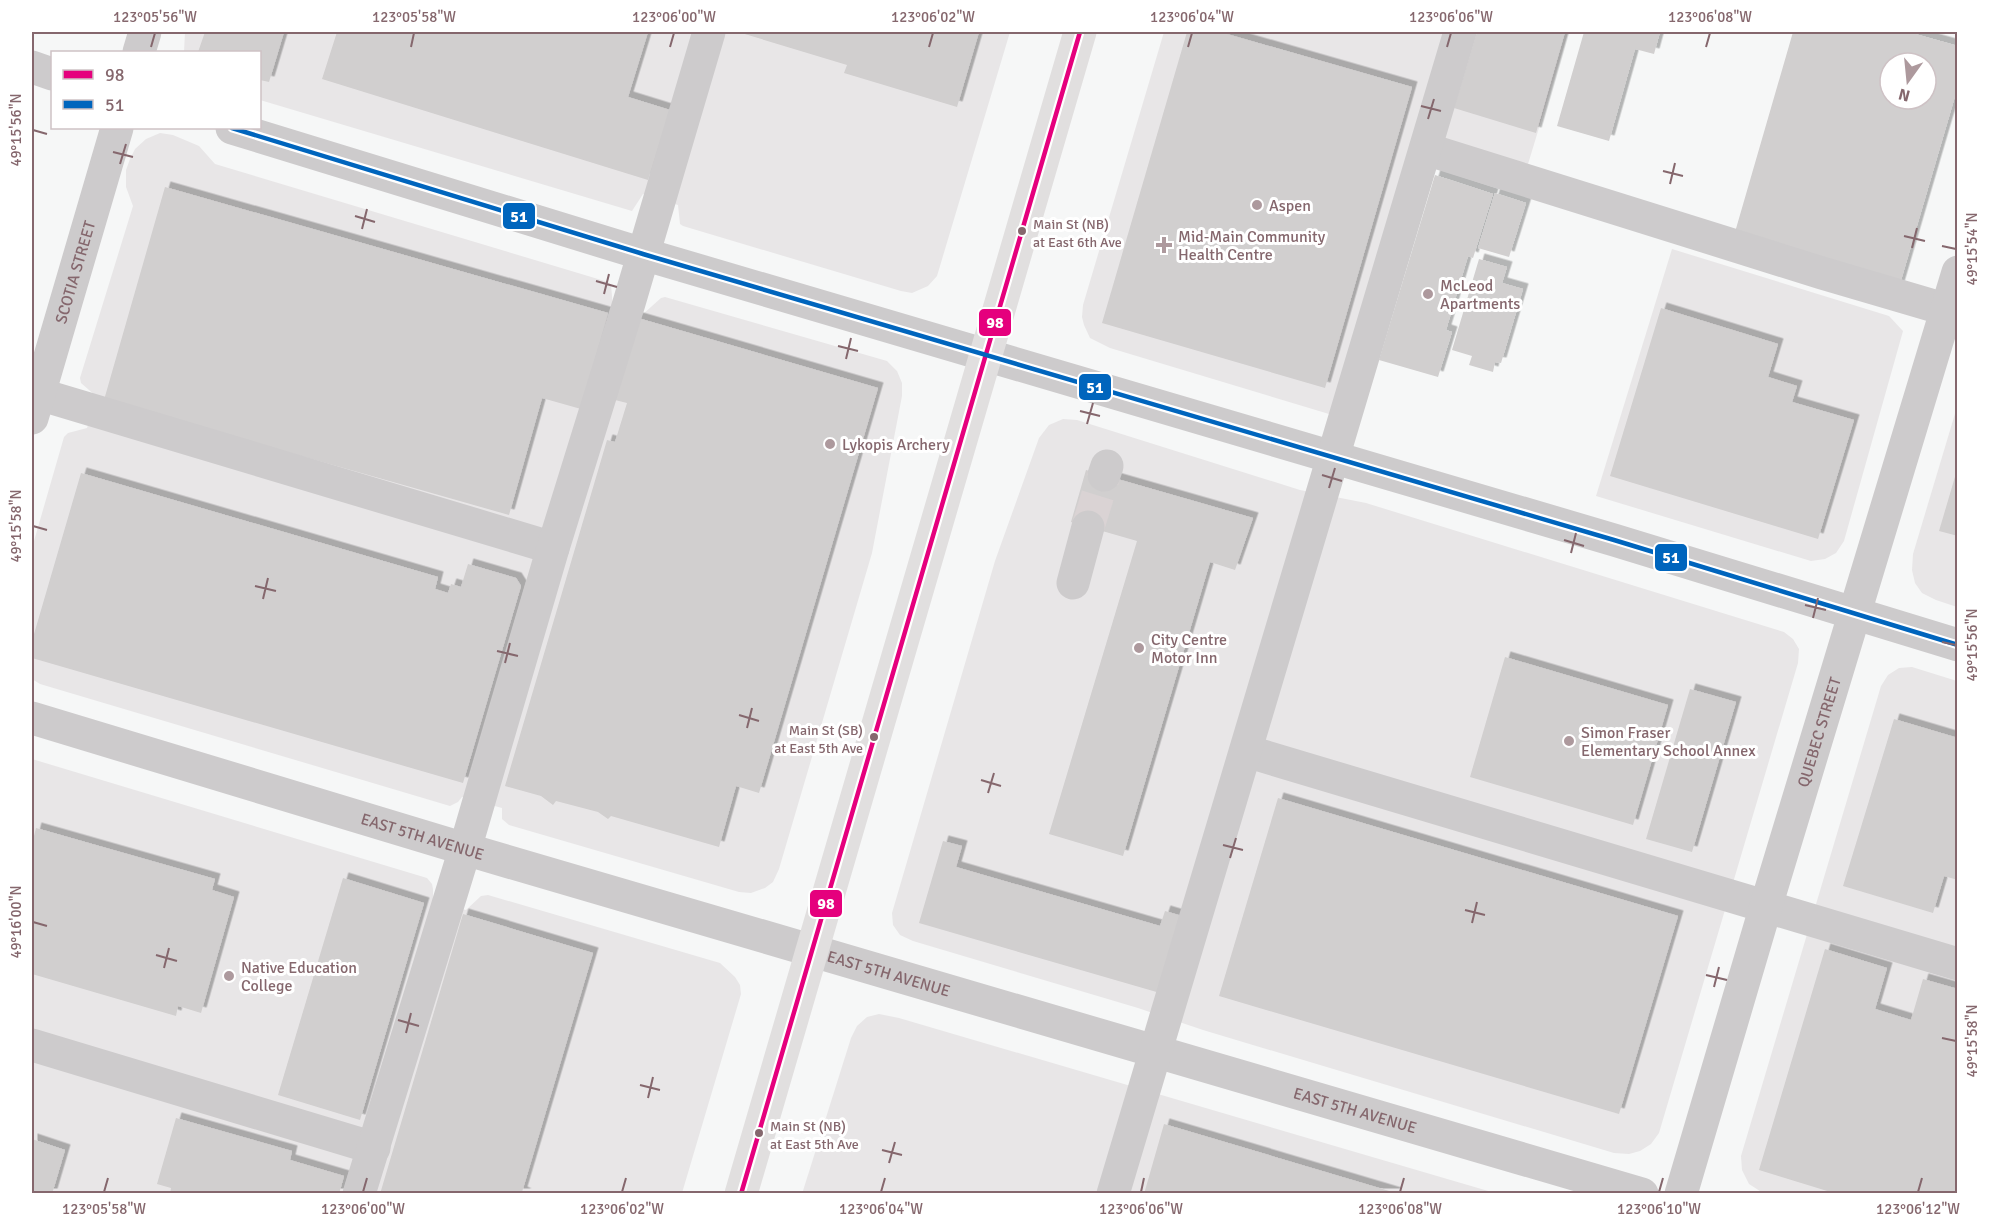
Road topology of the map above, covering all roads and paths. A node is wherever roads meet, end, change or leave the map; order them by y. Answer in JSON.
{"nodes":[{"id":1,"x":145,"y":32,"type":"edge"},
{"id":2,"x":709,"y":32,"type":"edge"},
{"id":3,"x":1080,"y":32,"type":"edge"},
{"id":4,"x":1460,"y":32,"type":"edge"},
{"id":5,"x":139,"y":51,"type":"edge"},
{"id":6,"x":32,"y":67,"type":"edge"},
{"id":7,"x":51,"y":74,"type":"edge"},
{"id":8,"x":117,"y":129,"type":"edge"},
{"id":9,"x":235,"y":129,"type":"edge"},
{"id":10,"x":1426,"y":149,"type":"junction"},
{"id":11,"x":643,"y":254,"type":"junction"},
{"id":12,"x":1958,"y":272,"type":"edge"},
{"id":13,"x":1952,"y":312,"type":"edge"},
{"id":14,"x":986,"y":354,"type":"junction"},
{"id":15,"x":34,"y":402,"type":"edge"},
{"id":16,"x":1334,"y":458,"type":"junction"},
{"id":17,"x":1088,"y":527,"type":"tunnel mouth"},
{"id":18,"x":552,"y":548,"type":"junction"},
{"id":19,"x":1073,"y":583,"type":"dead end"},
{"id":20,"x":1855,"y":614,"type":"junction"},
{"id":21,"x":1958,"y":645,"type":"edge"},
{"id":22,"x":32,"y":718,"type":"edge"},
{"id":23,"x":1246,"y":751,"type":"junction"},
{"id":24,"x":465,"y":849,"type":"junction"},
{"id":25,"x":1766,"y":906,"type":"junction"},
{"id":26,"x":812,"y":950,"type":"junction"},
{"id":27,"x":1958,"y":964,"type":"edge"},
{"id":28,"x":32,"y":1045,"type":"edge"},
{"id":29,"x":1156,"y":1050,"type":"junction"},
{"id":30,"x":374,"y":1148,"type":"junction"},
{"id":31,"x":359,"y":1194,"type":"edge"},
{"id":32,"x":741,"y":1194,"type":"edge"},
{"id":33,"x":1113,"y":1194,"type":"edge"},
{"id":34,"x":1642,"y":1194,"type":"edge"},
{"id":35,"x":1681,"y":1194,"type":"edge"}],
"edges":[{"from":1,"to":5,"type":"street"},
{"from":2,"to":11,"type":"street"},
{"from":3,"to":14,"type":"main road"},
{"from":4,"to":10,"type":"street"},
{"from":6,"to":7,"type":"street"},
{"from":8,"to":15,"type":"street","name":"SCOTIA STREET"},
{"from":9,"to":11,"type":"street"},
{"from":10,"to":13,"type":"street"},
{"from":10,"to":16,"type":"street"},
{"from":11,"to":14,"type":"street"},
{"from":11,"to":18,"type":"street"},
{"from":12,"to":13,"type":"street","name":"QUEBEC STREET"},
{"from":13,"to":20,"type":"street","name":"QUEBEC STREET"},
{"from":14,"to":16,"type":"street"},
{"from":14,"to":26,"type":"main road"},
{"from":15,"to":18,"type":"street"},
{"from":16,"to":20,"type":"street"},
{"from":16,"to":23,"type":"street"},
{"from":17,"to":19,"type":"street"},
{"from":18,"to":24,"type":"street"},
{"from":20,"to":21,"type":"street"},
{"from":20,"to":25,"type":"street","name":"QUEBEC STREET"},
{"from":22,"to":24,"type":"street","name":"EAST 5TH AVENUE"},
{"from":23,"to":25,"type":"street"},
{"from":23,"to":29,"type":"street"},
{"from":24,"to":26,"type":"street","name":"EAST 5TH AVENUE"},
{"from":24,"to":30,"type":"street"},
{"from":25,"to":27,"type":"street"},
{"from":25,"to":35,"type":"street","name":"QUEBEC STREET"},
{"from":26,"to":29,"type":"street","name":"EAST 5TH AVENUE"},
{"from":26,"to":32,"type":"main road"},
{"from":28,"to":30,"type":"street"},
{"from":29,"to":33,"type":"street"},
{"from":29,"to":34,"type":"street","name":"EAST 5TH AVENUE"},
{"from":30,"to":31,"type":"street"}]}
